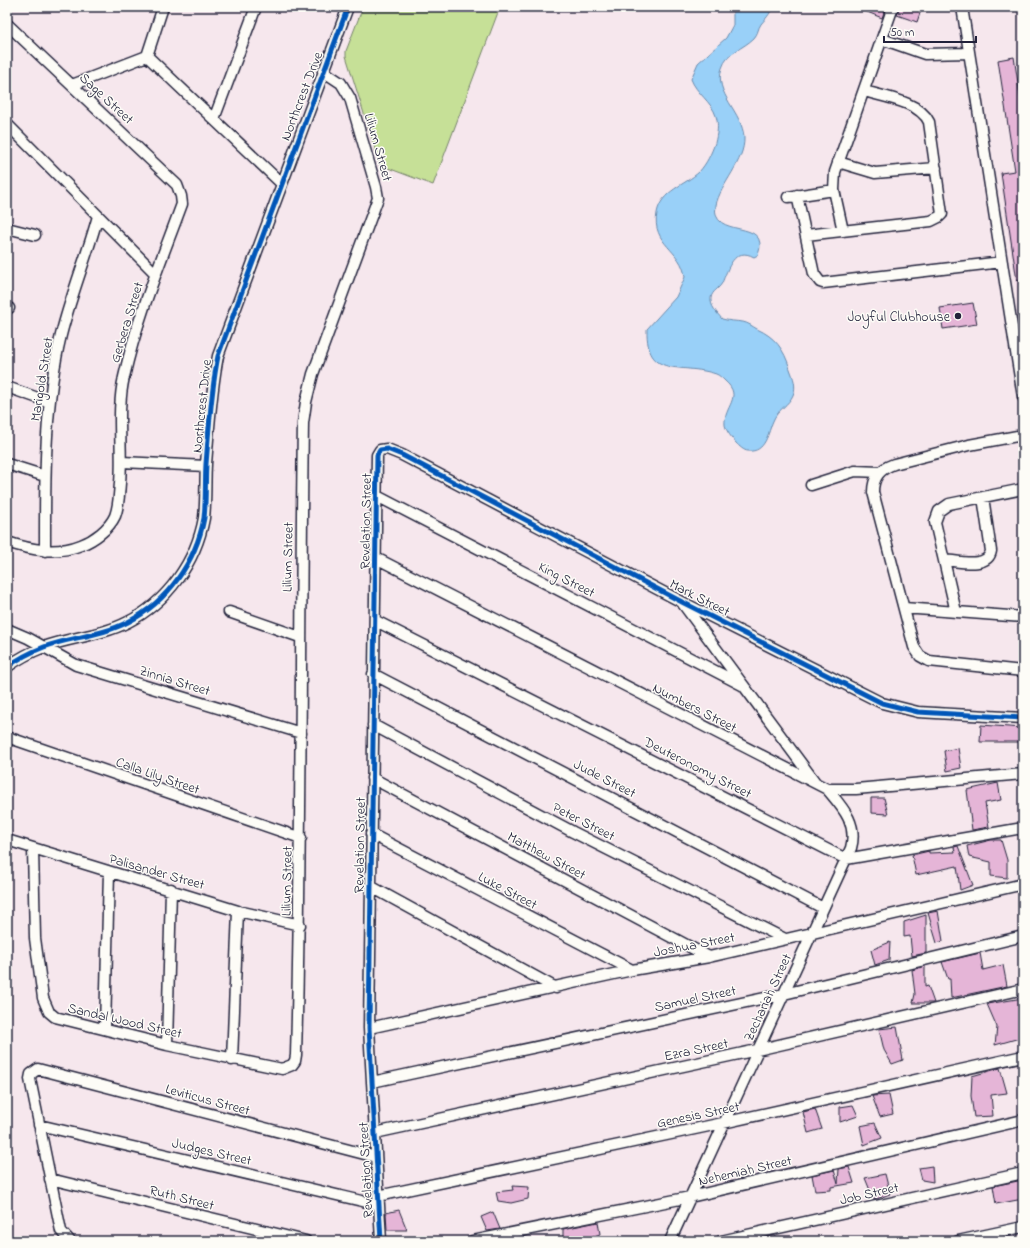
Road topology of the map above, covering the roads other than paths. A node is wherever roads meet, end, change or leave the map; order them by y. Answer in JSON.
{"nodes":[{"id":1,"x":163,"y":7,"type":"edge"},
{"id":2,"x":256,"y":7,"type":"edge"},
{"id":3,"x":348,"y":7,"type":"edge"},
{"id":4,"x":893,"y":7,"type":"edge"},
{"id":5,"x":962,"y":7,"type":"edge"},
{"id":6,"x":9,"y":29,"type":"edge"},
{"id":7,"x":882,"y":39,"type":"junction"},
{"id":8,"x":969,"y":54,"type":"junction"},
{"id":9,"x":147,"y":56,"type":"junction"},
{"id":10,"x":323,"y":71,"type":"junction"},
{"id":11,"x":72,"y":84,"type":"junction"},
{"id":12,"x":864,"y":91,"type":"junction"},
{"id":13,"x":214,"y":119,"type":"junction"},
{"id":14,"x":7,"y":124,"type":"edge"},
{"id":15,"x":838,"y":162,"type":"junction"},
{"id":16,"x":936,"y":168,"type":"junction"},
{"id":17,"x":281,"y":183,"type":"junction"},
{"id":18,"x":834,"y":190,"type":"junction"},
{"id":19,"x":181,"y":196,"type":"joint"},
{"id":20,"x":98,"y":216,"type":"junction"},
{"id":21,"x":7,"y":228,"type":"edge"},
{"id":22,"x":843,"y":231,"type":"junction"},
{"id":23,"x":35,"y":235,"type":"dead end"},
{"id":24,"x":806,"y":235,"type":"junction"},
{"id":25,"x":1002,"y":262,"type":"junction"},
{"id":26,"x":156,"y":274,"type":"junction"},
{"id":27,"x":7,"y":387,"type":"edge"},
{"id":28,"x":1023,"y":397,"type":"edge"},
{"id":29,"x":49,"y":402,"type":"junction"},
{"id":30,"x":1023,"y":435,"type":"edge"},
{"id":31,"x":380,"y":450,"type":"joint"},
{"id":32,"x":122,"y":462,"type":"junction"},
{"id":33,"x":7,"y":464,"type":"edge"},
{"id":34,"x":206,"y":466,"type":"junction"},
{"id":35,"x":880,"y":472,"type":"junction"},
{"id":36,"x":45,"y":476,"type":"junction"},
{"id":37,"x":811,"y":484,"type":"dead end"},
{"id":38,"x":1023,"y":489,"type":"edge"},
{"id":39,"x":377,"y":496,"type":"junction"},
{"id":40,"x":983,"y":497,"type":"junction"},
{"id":41,"x":7,"y":542,"type":"edge"},
{"id":42,"x":45,"y":551,"type":"junction"},
{"id":43,"x":376,"y":558,"type":"junction"},
{"id":44,"x":944,"y":560,"type":"junction"},
{"id":45,"x":682,"y":602,"type":"junction"},
{"id":46,"x":904,"y":608,"type":"junction"},
{"id":47,"x":229,"y":612,"type":"dead end"},
{"id":48,"x":956,"y":612,"type":"junction"},
{"id":49,"x":1023,"y":617,"type":"edge"},
{"id":50,"x":376,"y":621,"type":"junction"},
{"id":51,"x":7,"y":629,"type":"edge"},
{"id":52,"x":300,"y":637,"type":"junction"},
{"id":53,"x":45,"y":646,"type":"junction"},
{"id":54,"x":7,"y":667,"type":"edge"},
{"id":55,"x":1023,"y":671,"type":"edge"},
{"id":56,"x":374,"y":674,"type":"junction"},
{"id":57,"x":744,"y":686,"type":"junction"},
{"id":58,"x":1023,"y":718,"type":"edge"},
{"id":59,"x":373,"y":724,"type":"junction"},
{"id":60,"x":302,"y":733,"type":"junction"},
{"id":61,"x":7,"y":737,"type":"edge"},
{"id":62,"x":1023,"y":774,"type":"edge"},
{"id":63,"x":372,"y":778,"type":"junction"},
{"id":64,"x":817,"y":785,"type":"junction"},
{"id":65,"x":827,"y":789,"type":"junction"},
{"id":66,"x":1023,"y":828,"type":"edge"},
{"id":67,"x":371,"y":834,"type":"junction"},
{"id":68,"x":301,"y":838,"type":"junction"},
{"id":69,"x":7,"y":840,"type":"edge"},
{"id":70,"x":33,"y":849,"type":"junction"},
{"id":71,"x":846,"y":859,"type":"junction"},
{"id":72,"x":109,"y":872,"type":"junction"},
{"id":73,"x":1023,"y":884,"type":"edge"},
{"id":74,"x":370,"y":886,"type":"junction"},
{"id":75,"x":171,"y":889,"type":"junction"},
{"id":76,"x":823,"y":908,"type":"junction"},
{"id":77,"x":238,"y":911,"type":"junction"},
{"id":78,"x":300,"y":925,"type":"junction"},
{"id":79,"x":812,"y":932,"type":"junction"},
{"id":80,"x":1023,"y":936,"type":"edge"},
{"id":81,"x":785,"y":939,"type":"junction"},
{"id":82,"x":709,"y":957,"type":"junction"},
{"id":83,"x":632,"y":970,"type":"junction"},
{"id":84,"x":556,"y":988,"type":"junction"},
{"id":85,"x":1023,"y":989,"type":"edge"},
{"id":86,"x":784,"y":994,"type":"junction"},
{"id":87,"x":369,"y":1028,"type":"junction"},
{"id":88,"x":105,"y":1029,"type":"junction"},
{"id":89,"x":167,"y":1045,"type":"junction"},
{"id":90,"x":758,"y":1050,"type":"junction"},
{"id":91,"x":1023,"y":1056,"type":"edge"},
{"id":92,"x":232,"y":1060,"type":"junction"},
{"id":93,"x":288,"y":1068,"type":"joint"},
{"id":94,"x":372,"y":1082,"type":"junction"},
{"id":95,"x":1023,"y":1120,"type":"edge"},
{"id":96,"x":723,"y":1123,"type":"junction"},
{"id":97,"x":40,"y":1125,"type":"junction"},
{"id":98,"x":375,"y":1133,"type":"junction"},
{"id":99,"x":376,"y":1157,"type":"junction"},
{"id":100,"x":1023,"y":1173,"type":"edge"},
{"id":101,"x":50,"y":1179,"type":"junction"},
{"id":102,"x":690,"y":1197,"type":"junction"},
{"id":103,"x":379,"y":1201,"type":"junction"},
{"id":104,"x":1023,"y":1226,"type":"edge"},
{"id":105,"x":68,"y":1239,"type":"edge"},
{"id":106,"x":306,"y":1241,"type":"edge"},
{"id":107,"x":381,"y":1241,"type":"edge"},
{"id":108,"x":472,"y":1241,"type":"edge"},
{"id":109,"x":670,"y":1241,"type":"edge"},
{"id":110,"x":721,"y":1241,"type":"edge"},
{"id":111,"x":958,"y":1241,"type":"edge"}],
"edges":[{"from":1,"to":9,"type":"street"},
{"from":2,"to":13,"type":"street"},
{"from":3,"to":10,"type":"street","name":"Northcrest Drive"},
{"from":4,"to":7,"type":"street"},
{"from":5,"to":8,"type":"street"},
{"from":6,"to":11,"type":"street","name":"Sage Street"},
{"from":7,"to":8,"type":"street"},
{"from":7,"to":12,"type":"street"},
{"from":8,"to":25,"type":"street"},
{"from":9,"to":11,"type":"street"},
{"from":9,"to":13,"type":"street"},
{"from":10,"to":17,"type":"street","name":"Northcrest Drive"},
{"from":10,"to":52,"type":"street","name":"Lilium Street"},
{"from":11,"to":19,"type":"street","name":"Sage Street"},
{"from":12,"to":15,"type":"street"},
{"from":12,"to":16,"type":"street"},
{"from":13,"to":17,"type":"street"},
{"from":14,"to":20,"type":"street"},
{"from":15,"to":16,"type":"street"},
{"from":15,"to":18,"type":"street"},
{"from":16,"to":22,"type":"street"},
{"from":17,"to":34,"type":"street","name":"Northcrest Drive"},
{"from":18,"to":22,"type":"street"},
{"from":18,"to":24,"type":"street"},
{"from":19,"to":26,"type":"street","name":"Gerbera Street"},
{"from":20,"to":26,"type":"street"},
{"from":20,"to":29,"type":"street","name":"Marigold Street"},
{"from":21,"to":23,"type":"street"},
{"from":22,"to":24,"type":"street"},
{"from":24,"to":25,"type":"street"},
{"from":25,"to":28,"type":"street"},
{"from":26,"to":32,"type":"street","name":"Gerbera Street"},
{"from":27,"to":29,"type":"street"},
{"from":29,"to":36,"type":"street","name":"Marigold Street"},
{"from":30,"to":35,"type":"street"},
{"from":31,"to":39,"type":"street","name":"Revelation Street"},
{"from":31,"to":45,"type":"street","name":"Mark Street"},
{"from":32,"to":34,"type":"street"},
{"from":32,"to":42,"type":"street","name":"Gerbera Street"},
{"from":33,"to":36,"type":"street"},
{"from":34,"to":53,"type":"street","name":"Northcrest Drive"},
{"from":35,"to":37,"type":"street"},
{"from":35,"to":46,"type":"street"},
{"from":36,"to":42,"type":"street","name":"Marigold Street"},
{"from":38,"to":40,"type":"street"},
{"from":39,"to":43,"type":"street","name":"Revelation Street"},
{"from":39,"to":57,"type":"street","name":"King Street"},
{"from":40,"to":44,"type":"street"},
{"from":40,"to":44,"type":"street"},
{"from":41,"to":42,"type":"street","name":"Gerbera Street"},
{"from":43,"to":50,"type":"street","name":"Revelation Street"},
{"from":43,"to":64,"type":"street","name":"Numbers Street"},
{"from":44,"to":48,"type":"street"},
{"from":45,"to":57,"type":"street"},
{"from":45,"to":58,"type":"street","name":"Mark Street"},
{"from":46,"to":48,"type":"street"},
{"from":46,"to":55,"type":"street"},
{"from":47,"to":52,"type":"street"},
{"from":48,"to":49,"type":"street"},
{"from":50,"to":56,"type":"street","name":"Revelation Street"},
{"from":50,"to":71,"type":"street","name":"Deuteronomy Street"},
{"from":51,"to":53,"type":"street","name":"Zinnia Street"},
{"from":52,"to":60,"type":"street","name":"Lilium Street"},
{"from":53,"to":54,"type":"street","name":"Northcrest Drive"},
{"from":53,"to":60,"type":"street","name":"Zinnia Street"},
{"from":56,"to":59,"type":"street","name":"Revelation Street"},
{"from":56,"to":76,"type":"street","name":"Jude Street"},
{"from":57,"to":64,"type":"street"},
{"from":59,"to":63,"type":"street","name":"Revelation Street"},
{"from":59,"to":81,"type":"street","name":"Peter Street"},
{"from":60,"to":68,"type":"street","name":"Lilium Street"},
{"from":61,"to":68,"type":"street","name":"Calla Lily Street"},
{"from":62,"to":65,"type":"street","name":"Numbers Street"},
{"from":63,"to":67,"type":"street","name":"Revelation Street"},
{"from":63,"to":82,"type":"street","name":"Matthew Street"},
{"from":64,"to":65,"type":"street","name":"Numbers Street"},
{"from":65,"to":71,"type":"street","name":"Zechariah Street"},
{"from":66,"to":71,"type":"street"},
{"from":67,"to":74,"type":"street","name":"Revelation Street"},
{"from":67,"to":83,"type":"street","name":"Luke Street"},
{"from":68,"to":78,"type":"street","name":"Lilium Street"},
{"from":69,"to":70,"type":"street","name":"Palisander Street"},
{"from":70,"to":72,"type":"street","name":"Palisander Street"},
{"from":70,"to":88,"type":"street","name":"Sandal Wood Street"},
{"from":71,"to":76,"type":"street","name":"Zechariah Street"},
{"from":72,"to":75,"type":"street","name":"Palisander Street"},
{"from":72,"to":88,"type":"street"},
{"from":73,"to":79,"type":"street","name":"Joshua Street"},
{"from":74,"to":84,"type":"street"},
{"from":74,"to":87,"type":"street","name":"Revelation Street"},
{"from":75,"to":77,"type":"street","name":"Palisander Street"},
{"from":75,"to":89,"type":"street"},
{"from":76,"to":79,"type":"street","name":"Zechariah Street"},
{"from":77,"to":78,"type":"street","name":"Palisander Street"},
{"from":77,"to":92,"type":"street"},
{"from":78,"to":93,"type":"street","name":"Lilium Street"},
{"from":79,"to":81,"type":"street","name":"Joshua Street"},
{"from":79,"to":86,"type":"street","name":"Zechariah Street"},
{"from":80,"to":86,"type":"street","name":"Samuel Street"},
{"from":81,"to":82,"type":"street","name":"Joshua Street"},
{"from":82,"to":83,"type":"street","name":"Joshua Street"},
{"from":83,"to":84,"type":"street","name":"Joshua Street"},
{"from":84,"to":87,"type":"street","name":"Joshua Street"},
{"from":85,"to":90,"type":"street","name":"Ezra Street"},
{"from":86,"to":90,"type":"street","name":"Zechariah Street"},
{"from":86,"to":94,"type":"street","name":"Samuel Street"},
{"from":87,"to":94,"type":"street","name":"Revelation Street"},
{"from":88,"to":89,"type":"street","name":"Sandal Wood Street"},
{"from":89,"to":92,"type":"street","name":"Sandal Wood Street"},
{"from":90,"to":96,"type":"street","name":"Zechariah Street"},
{"from":90,"to":98,"type":"street","name":"Ezra Street"},
{"from":91,"to":96,"type":"street","name":"Genesis Street"},
{"from":92,"to":93,"type":"street","name":"Sandal Wood Street"},
{"from":94,"to":98,"type":"street","name":"Revelation Street"},
{"from":95,"to":102,"type":"street","name":"Nehemiah Street"},
{"from":96,"to":102,"type":"street","name":"Zechariah Street"},
{"from":96,"to":103,"type":"street","name":"Genesis Street"},
{"from":97,"to":99,"type":"street","name":"Leviticus Street"},
{"from":97,"to":101,"type":"street"},
{"from":97,"to":103,"type":"street","name":"Judges Street"},
{"from":98,"to":99,"type":"street","name":"Revelation Street"},
{"from":99,"to":103,"type":"street","name":"Revelation Street"},
{"from":100,"to":110,"type":"street","name":"Job Street"},
{"from":101,"to":105,"type":"street"},
{"from":101,"to":106,"type":"street","name":"Ruth Street"},
{"from":102,"to":108,"type":"street","name":"Nehemiah Street"},
{"from":102,"to":109,"type":"street","name":"Zechariah Street"},
{"from":103,"to":107,"type":"street","name":"Revelation Street"},
{"from":104,"to":111,"type":"street"}]}
